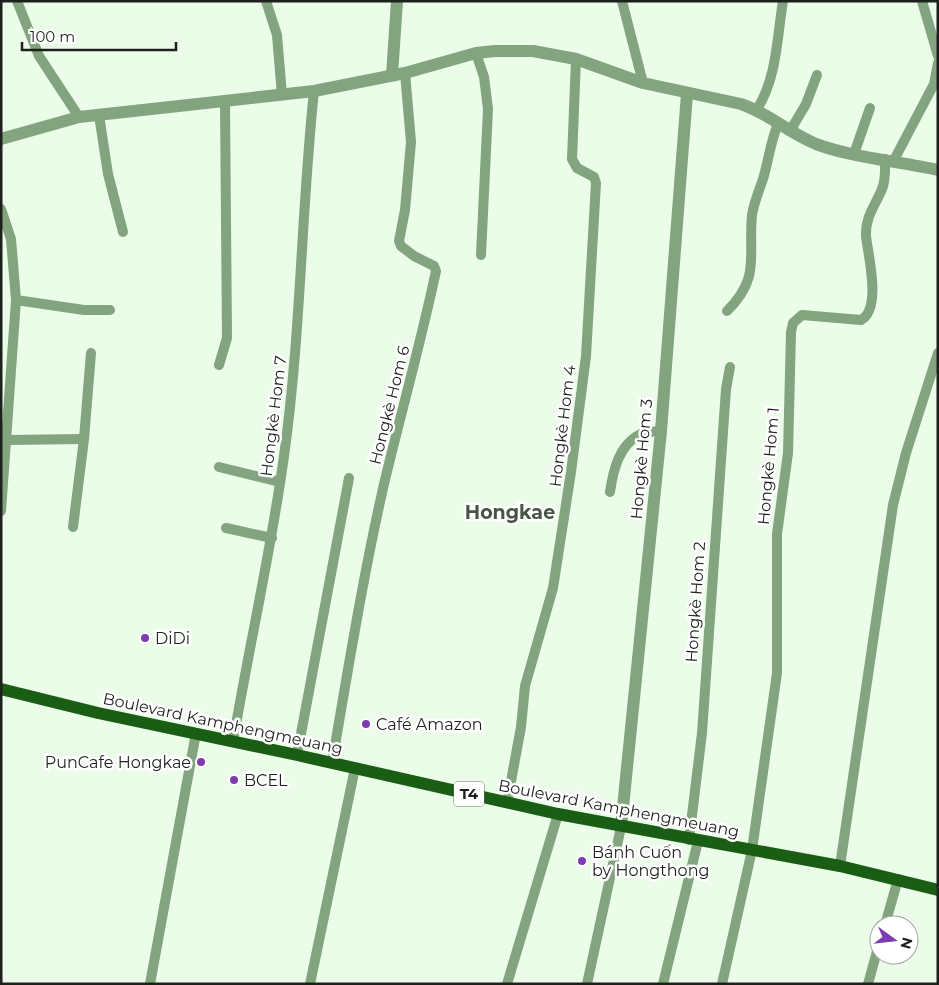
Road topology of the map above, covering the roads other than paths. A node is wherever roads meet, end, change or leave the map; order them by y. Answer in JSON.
{"nodes":[{"id":1,"x":18,"y":1,"type":"edge"},
{"id":2,"x":266,"y":1,"type":"edge"},
{"id":3,"x":397,"y":1,"type":"edge"},
{"id":4,"x":622,"y":1,"type":"edge"},
{"id":5,"x":783,"y":1,"type":"edge"},
{"id":6,"x":922,"y":1,"type":"edge"},
{"id":7,"x":476,"y":53,"type":"junction"},
{"id":8,"x":938,"y":56,"type":"edge"},
{"id":9,"x":576,"y":59,"type":"junction"},
{"id":10,"x":938,"y":63,"type":"edge"},
{"id":11,"x":405,"y":73,"type":"junction"},
{"id":12,"x":392,"y":75,"type":"junction"},
{"id":13,"x":817,"y":75,"type":"dead end"},
{"id":14,"x":643,"y":83,"type":"junction"},
{"id":15,"x":936,"y":84,"type":"edge"},
{"id":16,"x":314,"y":91,"type":"junction"},
{"id":17,"x":687,"y":94,"type":"junction"},
{"id":18,"x":282,"y":95,"type":"junction"},
{"id":19,"x":225,"y":102,"type":"junction"},
{"id":20,"x":870,"y":108,"type":"dead end"},
{"id":21,"x":757,"y":109,"type":"junction"},
{"id":22,"x":99,"y":114,"type":"junction"},
{"id":23,"x":79,"y":117,"type":"junction"},
{"id":24,"x":778,"y":124,"type":"junction"},
{"id":25,"x":790,"y":131,"type":"junction"},
{"id":26,"x":1,"y":139,"type":"edge"},
{"id":27,"x":854,"y":154,"type":"junction"},
{"id":28,"x":890,"y":160,"type":"junction"},
{"id":29,"x":938,"y":170,"type":"edge"},
{"id":30,"x":1,"y":209,"type":"edge"},
{"id":31,"x":124,"y":232,"type":"dead end"},
{"id":32,"x":481,"y":255,"type":"dead end"},
{"id":33,"x":16,"y":300,"type":"junction"},
{"id":34,"x":110,"y":310,"type":"dead end"},
{"id":35,"x":727,"y":312,"type":"dead end"},
{"id":36,"x":91,"y":353,"type":"dead end"},
{"id":37,"x":938,"y":353,"type":"edge"},
{"id":38,"x":219,"y":365,"type":"dead end"},
{"id":39,"x":730,"y":367,"type":"dead end"},
{"id":40,"x":661,"y":431,"type":"junction"},
{"id":41,"x":84,"y":439,"type":"junction"},
{"id":42,"x":6,"y":440,"type":"junction"},
{"id":43,"x":219,"y":468,"type":"dead end"},
{"id":44,"x":349,"y":478,"type":"dead end"},
{"id":45,"x":280,"y":482,"type":"junction"},
{"id":46,"x":610,"y":492,"type":"dead end"},
{"id":47,"x":1,"y":512,"type":"edge"},
{"id":48,"x":73,"y":527,"type":"dead end"},
{"id":49,"x":226,"y":528,"type":"dead end"},
{"id":50,"x":272,"y":538,"type":"junction"},
{"id":51,"x":1,"y":690,"type":"edge"},
{"id":52,"x":196,"y":734,"type":"junction"},
{"id":53,"x":233,"y":742,"type":"junction"},
{"id":54,"x":297,"y":755,"type":"junction"},
{"id":55,"x":332,"y":763,"type":"junction"},
{"id":56,"x":355,"y":768,"type":"junction"},
{"id":57,"x":508,"y":803,"type":"junction"},
{"id":58,"x":558,"y":814,"type":"junction"},
{"id":59,"x":621,"y":827,"type":"junction"},
{"id":60,"x":694,"y":840,"type":"junction"},
{"id":61,"x":752,"y":850,"type":"junction"},
{"id":62,"x":840,"y":866,"type":"junction"},
{"id":63,"x":898,"y":879,"type":"junction"},
{"id":64,"x":938,"y":890,"type":"edge"},
{"id":65,"x":887,"y":915,"type":"edge"},
{"id":66,"x":873,"y":965,"type":"edge"},
{"id":67,"x":150,"y":984,"type":"edge"},
{"id":68,"x":310,"y":984,"type":"edge"},
{"id":69,"x":507,"y":984,"type":"edge"},
{"id":70,"x":587,"y":984,"type":"edge"},
{"id":71,"x":663,"y":984,"type":"edge"},
{"id":72,"x":722,"y":984,"type":"edge"},
{"id":73,"x":868,"y":984,"type":"edge"}],
"edges":[{"from":1,"to":23,"type":"street"},
{"from":2,"to":18,"type":"street"},
{"from":3,"to":12,"type":"street"},
{"from":4,"to":14,"type":"street"},
{"from":5,"to":21,"type":"street"},
{"from":6,"to":8,"type":"street"},
{"from":7,"to":9,"type":"street"},
{"from":7,"to":11,"type":"street"},
{"from":7,"to":32,"type":"street"},
{"from":9,"to":14,"type":"street"},
{"from":9,"to":57,"type":"street","name":"Hongkè Hom 4"},
{"from":10,"to":15,"type":"street"},
{"from":11,"to":12,"type":"street"},
{"from":11,"to":55,"type":"street","name":"Hongkè Hom 6"},
{"from":12,"to":16,"type":"street"},
{"from":13,"to":25,"type":"street"},
{"from":14,"to":17,"type":"street"},
{"from":15,"to":28,"type":"street"},
{"from":16,"to":18,"type":"street"},
{"from":16,"to":45,"type":"street","name":"Hongkè Hom 7"},
{"from":17,"to":21,"type":"street"},
{"from":17,"to":40,"type":"street","name":"Hongkè Hom 3"},
{"from":18,"to":19,"type":"street"},
{"from":19,"to":22,"type":"street"},
{"from":19,"to":38,"type":"street"},
{"from":20,"to":27,"type":"street"},
{"from":21,"to":24,"type":"street"},
{"from":22,"to":23,"type":"street"},
{"from":22,"to":31,"type":"street"},
{"from":23,"to":26,"type":"street"},
{"from":24,"to":25,"type":"street"},
{"from":24,"to":35,"type":"street"},
{"from":25,"to":27,"type":"street"},
{"from":27,"to":28,"type":"street"},
{"from":28,"to":29,"type":"street"},
{"from":28,"to":61,"type":"street","name":"Hongkè Hom 1"},
{"from":30,"to":33,"type":"street"},
{"from":33,"to":34,"type":"street"},
{"from":33,"to":42,"type":"street"},
{"from":36,"to":41,"type":"street"},
{"from":37,"to":62,"type":"street"},
{"from":39,"to":60,"type":"street","name":"Hongkè Hom 2"},
{"from":40,"to":46,"type":"street"},
{"from":40,"to":59,"type":"street","name":"Hongkè Hom 3"},
{"from":41,"to":42,"type":"street"},
{"from":41,"to":48,"type":"street"},
{"from":42,"to":47,"type":"street"},
{"from":43,"to":45,"type":"street"},
{"from":44,"to":54,"type":"street"},
{"from":45,"to":50,"type":"street","name":"Hongkè Hom 7"},
{"from":49,"to":50,"type":"street"},
{"from":50,"to":53,"type":"street","name":"Hongkè Hom 7"},
{"from":51,"to":52,"type":"main road","name":"Boulevard Kamphengmeuang","number":"T4"},
{"from":52,"to":53,"type":"main road","name":"Boulevard Kamphengmeuang","number":"T4"},
{"from":52,"to":67,"type":"street"},
{"from":53,"to":54,"type":"main road","name":"Boulevard Kamphengmeuang","number":"T4"},
{"from":54,"to":55,"type":"main road","name":"Boulevard Kamphengmeuang","number":"T4"},
{"from":55,"to":56,"type":"main road","name":"Boulevard Kamphengmeuang","number":"T4"},
{"from":56,"to":57,"type":"main road","name":"Boulevard Kamphengmeuang","number":"T4"},
{"from":56,"to":68,"type":"street"},
{"from":57,"to":58,"type":"main road","name":"Boulevard Kamphengmeuang","number":"T4"},
{"from":58,"to":59,"type":"main road","name":"Boulevard Kamphengmeuang","number":"T4"},
{"from":58,"to":69,"type":"street"},
{"from":59,"to":60,"type":"main road","name":"Boulevard Kamphengmeuang","number":"T4"},
{"from":59,"to":70,"type":"street"},
{"from":60,"to":61,"type":"main road","name":"Boulevard Kamphengmeuang","number":"T4"},
{"from":60,"to":71,"type":"street","name":"Hongkè Hom 2"},
{"from":61,"to":62,"type":"main road","name":"Boulevard Kamphengmeuang","number":"T4"},
{"from":61,"to":72,"type":"street"},
{"from":62,"to":63,"type":"main road","name":"Boulevard Kamphengmeuang","number":"T4"},
{"from":63,"to":64,"type":"main road","name":"Boulevard Kamphengmeuang","number":"T4"},
{"from":63,"to":65,"type":"street"},
{"from":66,"to":73,"type":"street"}]}
